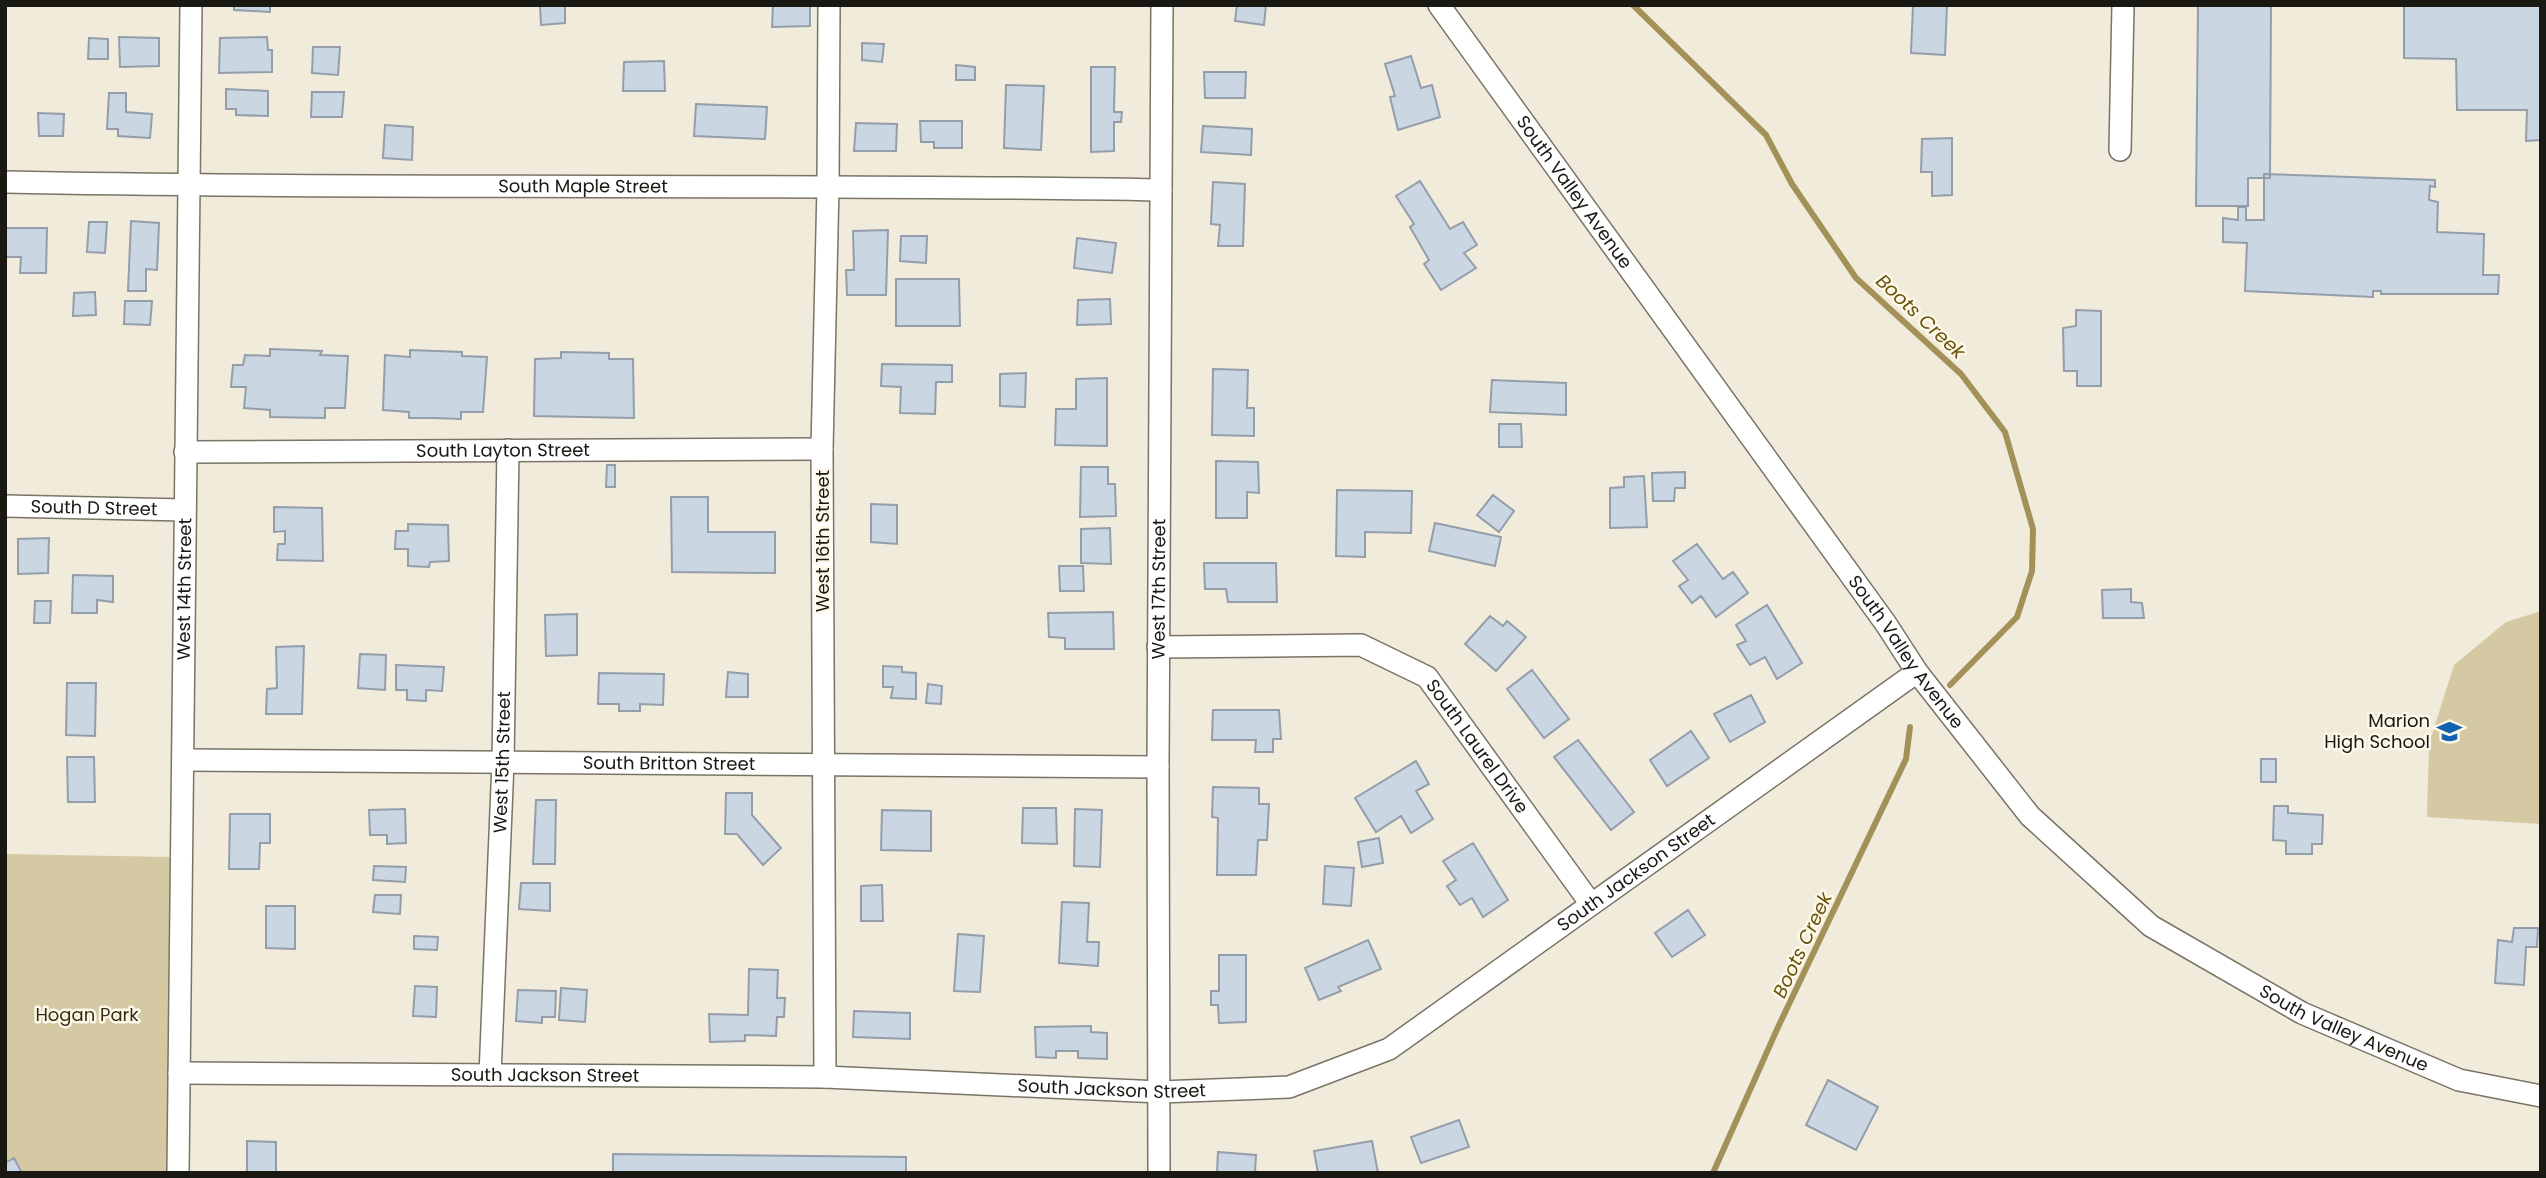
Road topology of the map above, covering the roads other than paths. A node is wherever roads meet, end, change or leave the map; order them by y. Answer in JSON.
{"nodes":[{"id":1,"x":191,"y":5,"type":"edge"},
{"id":2,"x":829,"y":5,"type":"edge"},
{"id":3,"x":1162,"y":5,"type":"edge"},
{"id":4,"x":1439,"y":5,"type":"edge"},
{"id":5,"x":2123,"y":5,"type":"edge"},
{"id":6,"x":2120,"y":150,"type":"dead end"},
{"id":7,"x":5,"y":182,"type":"edge"},
{"id":8,"x":190,"y":186,"type":"junction"},
{"id":9,"x":828,"y":186,"type":"junction"},
{"id":10,"x":1161,"y":190,"type":"junction"},
{"id":11,"x":822,"y":449,"type":"junction"},
{"id":12,"x":508,"y":450,"type":"junction"},
{"id":13,"x":185,"y":452,"type":"junction"},
{"id":14,"x":5,"y":506,"type":"edge"},
{"id":15,"x":184,"y":510,"type":"junction"},
{"id":16,"x":1158,"y":647,"type":"junction"},
{"id":17,"x":1917,"y":672,"type":"junction"},
{"id":18,"x":183,"y":760,"type":"junction"},
{"id":19,"x":503,"y":762,"type":"junction"},
{"id":20,"x":824,"y":764,"type":"junction"},
{"id":21,"x":1158,"y":767,"type":"junction"},
{"id":22,"x":1591,"y":904,"type":"junction"},
{"id":23,"x":179,"y":1073,"type":"junction"},
{"id":24,"x":490,"y":1075,"type":"junction"},
{"id":25,"x":825,"y":1077,"type":"junction"},
{"id":26,"x":1160,"y":1092,"type":"junction"},
{"id":27,"x":2541,"y":1096,"type":"edge"},
{"id":28,"x":178,"y":1173,"type":"edge"},
{"id":29,"x":1158,"y":1173,"type":"edge"}],
"edges":[{"from":1,"to":8,"type":"street","name":"West 14th Street"},
{"from":2,"to":9,"type":"street","name":"West 16th Street"},
{"from":3,"to":10,"type":"street","name":"West 17th Street"},
{"from":4,"to":17,"type":"street","name":"South Valley Avenue"},
{"from":5,"to":6,"type":"street"},
{"from":7,"to":8,"type":"street","name":"South Maple Street"},
{"from":8,"to":9,"type":"street","name":"South Maple Street"},
{"from":8,"to":13,"type":"street","name":"West 14th Street"},
{"from":9,"to":10,"type":"street","name":"South Maple Street"},
{"from":9,"to":11,"type":"street","name":"West 16th Street"},
{"from":10,"to":16,"type":"street","name":"West 17th Street"},
{"from":11,"to":12,"type":"street","name":"South Layton Street"},
{"from":11,"to":20,"type":"street","name":"West 16th Street"},
{"from":12,"to":13,"type":"street","name":"South Layton Street"},
{"from":12,"to":19,"type":"street","name":"West 15th Street"},
{"from":13,"to":15,"type":"street","name":"West 14th Street"},
{"from":14,"to":15,"type":"street","name":"South D Street"},
{"from":15,"to":18,"type":"street","name":"West 14th Street"},
{"from":16,"to":21,"type":"street","name":"West 17th Street"},
{"from":16,"to":22,"type":"street","name":"South Laurel Drive"},
{"from":17,"to":22,"type":"street","name":"South Jackson Street"},
{"from":17,"to":27,"type":"street","name":"South Valley Avenue"},
{"from":18,"to":19,"type":"street","name":"South Britton Street"},
{"from":18,"to":23,"type":"street","name":"West 14th Street"},
{"from":19,"to":20,"type":"street","name":"South Britton Street"},
{"from":19,"to":24,"type":"street","name":"West 15th Street"},
{"from":20,"to":21,"type":"street","name":"South Britton Street"},
{"from":20,"to":25,"type":"street","name":"West 16th Street"},
{"from":21,"to":26,"type":"street","name":"West 17th Street"},
{"from":22,"to":26,"type":"street","name":"South Jackson Street"},
{"from":23,"to":24,"type":"street","name":"South Jackson Street"},
{"from":23,"to":28,"type":"street","name":"West 14th Street"},
{"from":24,"to":25,"type":"street","name":"South Jackson Street"},
{"from":25,"to":26,"type":"street","name":"South Jackson Street"},
{"from":26,"to":29,"type":"street","name":"West 17th Street"}]}
